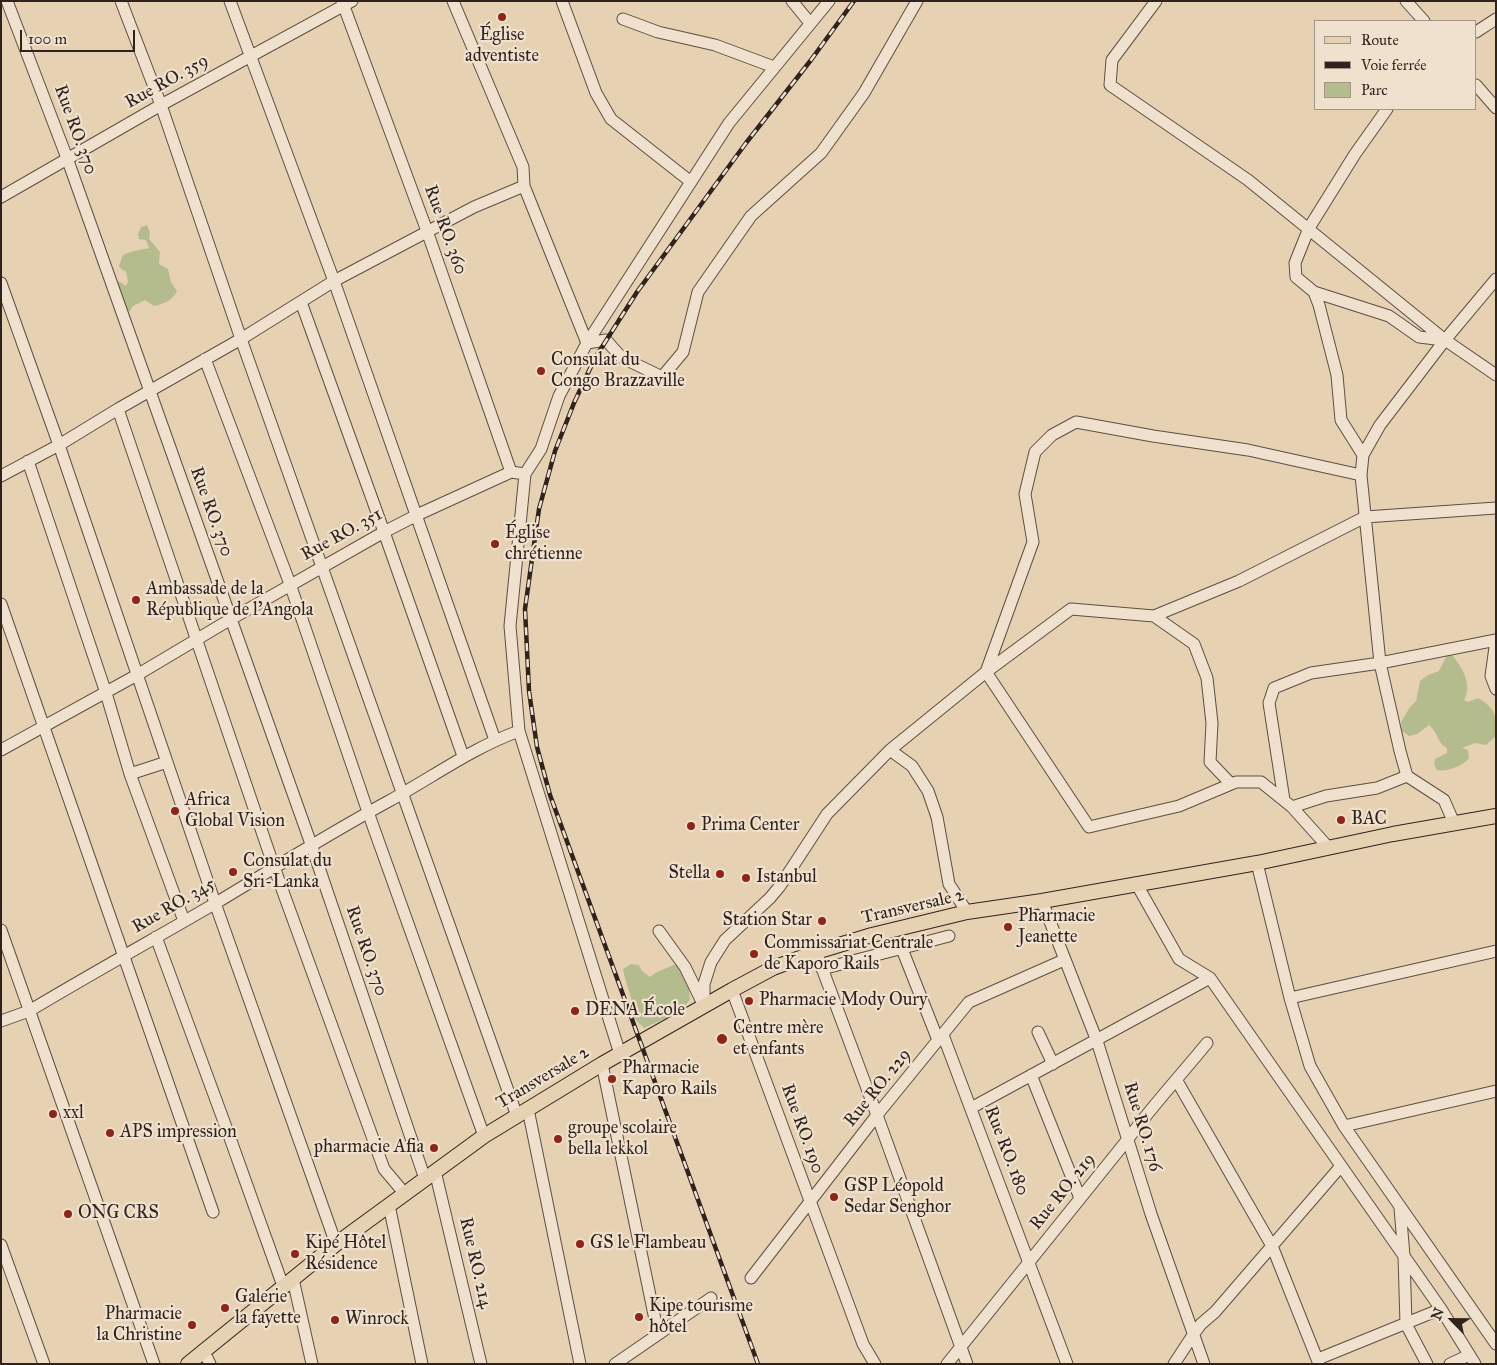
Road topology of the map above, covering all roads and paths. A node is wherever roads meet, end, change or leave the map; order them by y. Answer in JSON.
{"nodes":[{"id":1,"x":7,"y":1,"type":"edge"},
{"id":2,"x":121,"y":1,"type":"edge"},
{"id":3,"x":230,"y":1,"type":"edge"},
{"id":4,"x":453,"y":1,"type":"edge"},
{"id":5,"x":562,"y":1,"type":"edge"},
{"id":6,"x":792,"y":1,"type":"edge"},
{"id":7,"x":829,"y":1,"type":"edge"},
{"id":8,"x":917,"y":1,"type":"edge"},
{"id":9,"x":1156,"y":1,"type":"edge"},
{"id":10,"x":1406,"y":1,"type":"edge"},
{"id":11,"x":346,"y":3,"type":"edge"},
{"id":12,"x":624,"y":19,"type":"dead end"},
{"id":13,"x":1496,"y":19,"type":"edge"},
{"id":14,"x":1423,"y":20,"type":"edge"},
{"id":15,"x":810,"y":24,"type":"junction"},
{"id":16,"x":1477,"y":31,"type":"edge"},
{"id":17,"x":251,"y":55,"type":"junction"},
{"id":18,"x":774,"y":67,"type":"junction"},
{"id":19,"x":1477,"y":86,"type":"edge"},
{"id":20,"x":161,"y":105,"type":"junction"},
{"id":21,"x":1496,"y":108,"type":"edge"},
{"id":22,"x":1386,"y":110,"type":"edge"},
{"id":23,"x":67,"y":158,"type":"junction"},
{"id":24,"x":692,"y":182,"type":"junction"},
{"id":25,"x":524,"y":186,"type":"junction"},
{"id":26,"x":1,"y":197,"type":"edge"},
{"id":27,"x":1309,"y":228,"type":"junction"},
{"id":28,"x":427,"y":231,"type":"junction"},
{"id":29,"x":1496,"y":279,"type":"edge"},
{"id":30,"x":334,"y":281,"type":"junction"},
{"id":31,"x":1,"y":283,"type":"edge"},
{"id":32,"x":1314,"y":292,"type":"junction"},
{"id":33,"x":300,"y":302,"type":"junction"},
{"id":34,"x":242,"y":339,"type":"junction"},
{"id":35,"x":1445,"y":340,"type":"junction"},
{"id":36,"x":587,"y":343,"type":"junction"},
{"id":37,"x":205,"y":360,"type":"junction"},
{"id":38,"x":1496,"y":375,"type":"edge"},
{"id":39,"x":149,"y":391,"type":"junction"},
{"id":40,"x":118,"y":409,"type":"junction"},
{"id":41,"x":59,"y":445,"type":"junction"},
{"id":42,"x":1363,"y":455,"type":"junction"},
{"id":43,"x":28,"y":461,"type":"junction"},
{"id":44,"x":511,"y":472,"type":"junction"},
{"id":45,"x":525,"y":474,"type":"junction"},
{"id":46,"x":1361,"y":475,"type":"junction"},
{"id":47,"x":1,"y":476,"type":"edge"},
{"id":48,"x":1496,"y":508,"type":"edge"},
{"id":49,"x":417,"y":515,"type":"junction"},
{"id":50,"x":1365,"y":517,"type":"junction"},
{"id":51,"x":384,"y":532,"type":"junction"},
{"id":52,"x":322,"y":566,"type":"junction"},
{"id":53,"x":290,"y":584,"type":"junction"},
{"id":54,"x":1,"y":604,"type":"edge"},
{"id":55,"x":1154,"y":616,"type":"junction"},
{"id":56,"x":231,"y":619,"type":"junction"},
{"id":57,"x":197,"y":640,"type":"junction"},
{"id":58,"x":1380,"y":663,"type":"junction"},
{"id":59,"x":986,"y":672,"type":"junction"},
{"id":60,"x":137,"y":675,"type":"junction"},
{"id":61,"x":1496,"y":689,"type":"edge"},
{"id":62,"x":106,"y":693,"type":"junction"},
{"id":63,"x":43,"y":726,"type":"junction"},
{"id":64,"x":519,"y":731,"type":"junction"},
{"id":65,"x":495,"y":740,"type":"junction"},
{"id":66,"x":1,"y":750,"type":"edge"},
{"id":67,"x":890,"y":750,"type":"junction"},
{"id":68,"x":463,"y":756,"type":"junction"},
{"id":69,"x":167,"y":762,"type":"junction"},
{"id":70,"x":130,"y":774,"type":"junction"},
{"id":71,"x":1407,"y":776,"type":"junction"},
{"id":72,"x":1231,"y":784,"type":"junction"},
{"id":73,"x":403,"y":793,"type":"junction"},
{"id":74,"x":1288,"y":803,"type":"junction"},
{"id":75,"x":368,"y":812,"type":"junction"},
{"id":76,"x":1496,"y":816,"type":"edge"},
{"id":77,"x":1454,"y":823,"type":"junction"},
{"id":78,"x":311,"y":844,"type":"junction"},
{"id":79,"x":1328,"y":847,"type":"junction"},
{"id":80,"x":1257,"y":863,"type":"junction"},
{"id":81,"x":274,"y":867,"type":"junction"},
{"id":82,"x":1136,"y":884,"type":"junction"},
{"id":83,"x":1042,"y":902,"type":"junction"},
{"id":84,"x":216,"y":903,"type":"junction"},
{"id":85,"x":966,"y":912,"type":"junction"},
{"id":86,"x":184,"y":921,"type":"junction"},
{"id":87,"x":1,"y":930,"type":"edge"},
{"id":88,"x":659,"y":931,"type":"dead end"},
{"id":89,"x":949,"y":936,"type":"dead end"},
{"id":90,"x":156,"y":937,"type":"junction"},
{"id":91,"x":902,"y":949,"type":"junction"},
{"id":92,"x":1496,"y":950,"type":"edge"},
{"id":93,"x":816,"y":952,"type":"junction"},
{"id":94,"x":125,"y":955,"type":"junction"},
{"id":95,"x":1064,"y":960,"type":"junction"},
{"id":96,"x":822,"y":969,"type":"junction"},
{"id":97,"x":1210,"y":978,"type":"junction"},
{"id":98,"x":732,"y":990,"type":"junction"},
{"id":99,"x":1290,"y":998,"type":"junction"},
{"id":100,"x":704,"y":1006,"type":"junction"},
{"id":101,"x":29,"y":1011,"type":"junction"},
{"id":102,"x":1,"y":1021,"type":"edge"},
{"id":103,"x":1038,"y":1032,"type":"dead end"},
{"id":104,"x":940,"y":1037,"type":"junction"},
{"id":105,"x":1097,"y":1041,"type":"junction"},
{"id":106,"x":1207,"y":1042,"type":"dead end"},
{"id":107,"x":620,"y":1054,"type":"junction"},
{"id":108,"x":602,"y":1064,"type":"junction"},
{"id":109,"x":1053,"y":1064,"type":"junction"},
{"id":110,"x":1031,"y":1075,"type":"junction"},
{"id":111,"x":1177,"y":1081,"type":"junction"},
{"id":112,"x":1496,"y":1090,"type":"edge"},
{"id":113,"x":971,"y":1108,"type":"junction"},
{"id":114,"x":522,"y":1113,"type":"junction"},
{"id":115,"x":877,"y":1115,"type":"junction"},
{"id":116,"x":1344,"y":1126,"type":"junction"},
{"id":117,"x":484,"y":1136,"type":"junction"},
{"id":118,"x":1128,"y":1139,"type":"junction"},
{"id":119,"x":1340,"y":1166,"type":"junction"},
{"id":120,"x":430,"y":1175,"type":"junction"},
{"id":121,"x":405,"y":1194,"type":"junction"},
{"id":122,"x":1080,"y":1198,"type":"junction"},
{"id":123,"x":810,"y":1203,"type":"junction"},
{"id":124,"x":389,"y":1205,"type":"junction"},
{"id":125,"x":1400,"y":1206,"type":"junction"},
{"id":126,"x":214,"y":1212,"type":"dead end"},
{"id":127,"x":336,"y":1244,"type":"junction"},
{"id":128,"x":1,"y":1245,"type":"edge"},
{"id":129,"x":1272,"y":1246,"type":"junction"},
{"id":130,"x":1404,"y":1256,"type":"junction"},
{"id":131,"x":1029,"y":1263,"type":"junction"},
{"id":132,"x":751,"y":1278,"type":"dead end"},
{"id":133,"x":288,"y":1282,"type":"junction"},
{"id":134,"x":711,"y":1298,"type":"dead end"},
{"id":135,"x":1441,"y":1309,"type":"junction"},
{"id":136,"x":1406,"y":1324,"type":"junction"},
{"id":137,"x":658,"y":1334,"type":"junction"},
{"id":138,"x":1192,"y":1335,"type":"junction"},
{"id":139,"x":1496,"y":1344,"type":"edge"},
{"id":140,"x":960,"y":1347,"type":"junction"},
{"id":141,"x":203,"y":1350,"type":"junction"},
{"id":142,"x":1472,"y":1359,"type":"edge"},
{"id":143,"x":1319,"y":1362,"type":"edge"},
{"id":144,"x":44,"y":1364,"type":"edge"},
{"id":145,"x":154,"y":1364,"type":"edge"},
{"id":146,"x":188,"y":1364,"type":"edge"},
{"id":147,"x":210,"y":1364,"type":"edge"},
{"id":148,"x":312,"y":1364,"type":"edge"},
{"id":149,"x":422,"y":1364,"type":"edge"},
{"id":150,"x":481,"y":1364,"type":"edge"},
{"id":151,"x":580,"y":1364,"type":"edge"},
{"id":152,"x":615,"y":1364,"type":"edge"},
{"id":153,"x":875,"y":1364,"type":"edge"},
{"id":154,"x":948,"y":1364,"type":"edge"},
{"id":155,"x":967,"y":1364,"type":"edge"},
{"id":156,"x":1067,"y":1364,"type":"edge"},
{"id":157,"x":1174,"y":1364,"type":"edge"},
{"id":158,"x":1204,"y":1364,"type":"edge"},
{"id":159,"x":1427,"y":1364,"type":"edge"},
{"id":160,"x":1450,"y":1364,"type":"edge"}],
"edges":[{"from":1,"to":23,"type":"street","name":"Rue RO. 370"},
{"from":2,"to":20,"type":"street"},
{"from":3,"to":17,"type":"street"},
{"from":4,"to":25,"type":"street"},
{"from":5,"to":24,"type":"street"},
{"from":6,"to":15,"type":"street"},
{"from":7,"to":15,"type":"street"},
{"from":8,"to":36,"type":"street"},
{"from":9,"to":27,"type":"street"},
{"from":10,"to":14,"type":"street"},
{"from":11,"to":17,"type":"street","name":"Rue RO. 359"},
{"from":11,"to":28,"type":"street","name":"Rue RO. 360"},
{"from":12,"to":18,"type":"street"},
{"from":13,"to":16,"type":"street"},
{"from":15,"to":18,"type":"street"},
{"from":17,"to":20,"type":"street","name":"Rue RO. 359"},
{"from":17,"to":30,"type":"street"},
{"from":18,"to":24,"type":"street"},
{"from":19,"to":21,"type":"street"},
{"from":20,"to":23,"type":"street","name":"Rue RO. 359"},
{"from":20,"to":34,"type":"street"},
{"from":22,"to":27,"type":"street"},
{"from":23,"to":26,"type":"street","name":"Rue RO. 359"},
{"from":23,"to":39,"type":"street","name":"Rue RO. 370"},
{"from":24,"to":36,"type":"street"},
{"from":25,"to":28,"type":"street"},
{"from":25,"to":36,"type":"street"},
{"from":27,"to":32,"type":"street"},
{"from":27,"to":35,"type":"street"},
{"from":28,"to":30,"type":"street"},
{"from":28,"to":44,"type":"street","name":"Rue RO. 360"},
{"from":29,"to":35,"type":"street"},
{"from":30,"to":33,"type":"street"},
{"from":30,"to":49,"type":"street"},
{"from":31,"to":41,"type":"street"},
{"from":32,"to":35,"type":"street"},
{"from":32,"to":42,"type":"street"},
{"from":33,"to":34,"type":"street"},
{"from":33,"to":51,"type":"street"},
{"from":34,"to":37,"type":"street"},
{"from":34,"to":52,"type":"street"},
{"from":35,"to":38,"type":"street"},
{"from":35,"to":42,"type":"street"},
{"from":36,"to":45,"type":"street"},
{"from":37,"to":39,"type":"street"},
{"from":37,"to":53,"type":"street"},
{"from":39,"to":40,"type":"street"},
{"from":39,"to":56,"type":"street","name":"Rue RO. 370"},
{"from":40,"to":41,"type":"street"},
{"from":40,"to":57,"type":"street"},
{"from":41,"to":43,"type":"street"},
{"from":41,"to":60,"type":"street"},
{"from":42,"to":46,"type":"street"},
{"from":43,"to":47,"type":"street"},
{"from":43,"to":62,"type":"street"},
{"from":44,"to":45,"type":"street"},
{"from":44,"to":49,"type":"street","name":"Rue RO. 351"},
{"from":45,"to":64,"type":"street"},
{"from":46,"to":50,"type":"street"},
{"from":46,"to":59,"type":"street"},
{"from":48,"to":50,"type":"street"},
{"from":49,"to":51,"type":"street","name":"Rue RO. 351"},
{"from":49,"to":65,"type":"street"},
{"from":50,"to":55,"type":"street"},
{"from":50,"to":58,"type":"street"},
{"from":51,"to":52,"type":"street","name":"Rue RO. 351"},
{"from":51,"to":68,"type":"street"},
{"from":52,"to":53,"type":"street","name":"Rue RO. 351"},
{"from":52,"to":73,"type":"street"},
{"from":53,"to":56,"type":"street","name":"Rue RO. 351"},
{"from":53,"to":75,"type":"street"},
{"from":54,"to":63,"type":"street"},
{"from":55,"to":59,"type":"street"},
{"from":55,"to":72,"type":"street"},
{"from":56,"to":57,"type":"street","name":"Rue RO. 351"},
{"from":56,"to":78,"type":"street","name":"Rue RO. 370"},
{"from":57,"to":60,"type":"street","name":"Rue RO. 351"},
{"from":57,"to":81,"type":"street"},
{"from":58,"to":61,"type":"street"},
{"from":58,"to":71,"type":"street"},
{"from":58,"to":74,"type":"street"},
{"from":59,"to":67,"type":"street"},
{"from":59,"to":72,"type":"street"},
{"from":60,"to":62,"type":"street","name":"Rue RO. 351"},
{"from":60,"to":69,"type":"street"},
{"from":62,"to":63,"type":"street","name":"Rue RO. 351"},
{"from":62,"to":70,"type":"street"},
{"from":63,"to":66,"type":"street","name":"Rue RO. 351"},
{"from":63,"to":94,"type":"street"},
{"from":64,"to":65,"type":"street","name":"Rue RO. 345"},
{"from":64,"to":107,"type":"street"},
{"from":65,"to":68,"type":"street","name":"Rue RO. 345"},
{"from":67,"to":85,"type":"street"},
{"from":67,"to":100,"type":"street"},
{"from":68,"to":73,"type":"street","name":"Rue RO. 345"},
{"from":69,"to":70,"type":"street"},
{"from":69,"to":84,"type":"street"},
{"from":70,"to":86,"type":"street"},
{"from":71,"to":74,"type":"street"},
{"from":71,"to":77,"type":"street"},
{"from":72,"to":74,"type":"street"},
{"from":73,"to":75,"type":"street","name":"Rue RO. 345"},
{"from":73,"to":114,"type":"street"},
{"from":74,"to":79,"type":"street"},
{"from":75,"to":78,"type":"street","name":"Rue RO. 345"},
{"from":75,"to":117,"type":"street"},
{"from":76,"to":77,"type":"main road","name":"Transversale 2"},
{"from":77,"to":79,"type":"main road","name":"Transversale 2"},
{"from":78,"to":81,"type":"street","name":"Rue RO. 345"},
{"from":78,"to":120,"type":"street","name":"Rue RO. 370"},
{"from":79,"to":80,"type":"main road","name":"Transversale 2"},
{"from":80,"to":82,"type":"main road","name":"Transversale 2"},
{"from":80,"to":99,"type":"street"},
{"from":81,"to":84,"type":"street","name":"Rue RO. 345"},
{"from":81,"to":121,"type":"street"},
{"from":82,"to":83,"type":"main road","name":"Transversale 2"},
{"from":82,"to":97,"type":"street"},
{"from":83,"to":85,"type":"main road","name":"Transversale 2"},
{"from":83,"to":95,"type":"street","name":"Rue RO. 176"},
{"from":84,"to":86,"type":"street","name":"Rue RO. 345"},
{"from":84,"to":127,"type":"street"},
{"from":85,"to":93,"type":"main road","name":"Transversale 2"},
{"from":86,"to":90,"type":"street","name":"Rue RO. 345"},
{"from":87,"to":101,"type":"street"},
{"from":88,"to":100,"type":"street"},
{"from":89,"to":91,"type":"street"},
{"from":90,"to":94,"type":"street","name":"Rue RO. 345"},
{"from":90,"to":133,"type":"street"},
{"from":91,"to":96,"type":"street"},
{"from":91,"to":104,"type":"street","name":"Rue RO. 180"},
{"from":92,"to":99,"type":"street"},
{"from":93,"to":96,"type":"street"},
{"from":93,"to":98,"type":"main road","name":"Transversale 2"},
{"from":94,"to":101,"type":"street","name":"Rue RO. 345"},
{"from":94,"to":126,"type":"street"},
{"from":95,"to":104,"type":"street","name":"Rue RO. 229"},
{"from":95,"to":105,"type":"street","name":"Rue RO. 176"},
{"from":96,"to":115,"type":"street"},
{"from":97,"to":105,"type":"street"},
{"from":97,"to":119,"type":"street"},
{"from":98,"to":100,"type":"main road","name":"Transversale 2"},
{"from":98,"to":123,"type":"street","name":"Rue RO. 190"},
{"from":99,"to":116,"type":"street"},
{"from":100,"to":107,"type":"main road","name":"Transversale 2"},
{"from":101,"to":102,"type":"street","name":"Rue RO. 345"},
{"from":101,"to":145,"type":"street"},
{"from":103,"to":109,"type":"street"},
{"from":104,"to":113,"type":"street","name":"Rue RO. 180"},
{"from":104,"to":115,"type":"street","name":"Rue RO. 229"},
{"from":105,"to":109,"type":"street"},
{"from":105,"to":118,"type":"street","name":"Rue RO. 176"},
{"from":106,"to":111,"type":"street","name":"Rue RO. 219"},
{"from":107,"to":108,"type":"main road","name":"Transversale 2"},
{"from":108,"to":114,"type":"main road","name":"Transversale 2"},
{"from":108,"to":137,"type":"street"},
{"from":109,"to":110,"type":"street"},
{"from":110,"to":113,"type":"street"},
{"from":110,"to":122,"type":"street"},
{"from":111,"to":118,"type":"street","name":"Rue RO. 219"},
{"from":111,"to":129,"type":"street"},
{"from":112,"to":116,"type":"street"},
{"from":113,"to":131,"type":"street","name":"Rue RO. 180"},
{"from":114,"to":117,"type":"main road","name":"Transversale 2"},
{"from":114,"to":151,"type":"street"},
{"from":115,"to":123,"type":"street","name":"Rue RO. 229"},
{"from":115,"to":140,"type":"street"},
{"from":116,"to":125,"type":"street"},
{"from":117,"to":120,"type":"main road","name":"Transversale 2"},
{"from":118,"to":122,"type":"street","name":"Rue RO. 219"},
{"from":118,"to":138,"type":"street","name":"Rue RO. 176"},
{"from":119,"to":129,"type":"street"},
{"from":119,"to":130,"type":"street"},
{"from":120,"to":121,"type":"main road","name":"Transversale 2"},
{"from":120,"to":150,"type":"street","name":"Rue RO. 214"},
{"from":121,"to":124,"type":"main road","name":"Transversale 2"},
{"from":122,"to":131,"type":"street","name":"Rue RO. 219"},
{"from":123,"to":132,"type":"street","name":"Rue RO. 229"},
{"from":123,"to":153,"type":"street","name":"Rue RO. 190"},
{"from":124,"to":127,"type":"main road","name":"Transversale 2"},
{"from":124,"to":149,"type":"street"},
{"from":125,"to":130,"type":"street"},
{"from":125,"to":139,"type":"street"},
{"from":127,"to":133,"type":"main road","name":"Transversale 2"},
{"from":128,"to":144,"type":"street"},
{"from":129,"to":138,"type":"street"},
{"from":129,"to":143,"type":"street"},
{"from":130,"to":135,"type":"street"},
{"from":130,"to":136,"type":"street"},
{"from":131,"to":140,"type":"street","name":"Rue RO. 219"},
{"from":131,"to":156,"type":"street","name":"Rue RO. 180"},
{"from":133,"to":141,"type":"main road","name":"Transversale 2"},
{"from":133,"to":148,"type":"street"},
{"from":134,"to":137,"type":"street"},
{"from":135,"to":136,"type":"street"},
{"from":135,"to":142,"type":"street"},
{"from":136,"to":143,"type":"street"},
{"from":136,"to":159,"type":"street"},
{"from":137,"to":152,"type":"street"},
{"from":138,"to":157,"type":"street"},
{"from":138,"to":158,"type":"street","name":"Rue RO. 176"},
{"from":140,"to":154,"type":"street","name":"Rue RO. 219"},
{"from":140,"to":155,"type":"street"},
{"from":141,"to":146,"type":"main road","name":"Transversale 2"},
{"from":141,"to":147,"type":"street"},
{"from":142,"to":160,"type":"street"}]}
